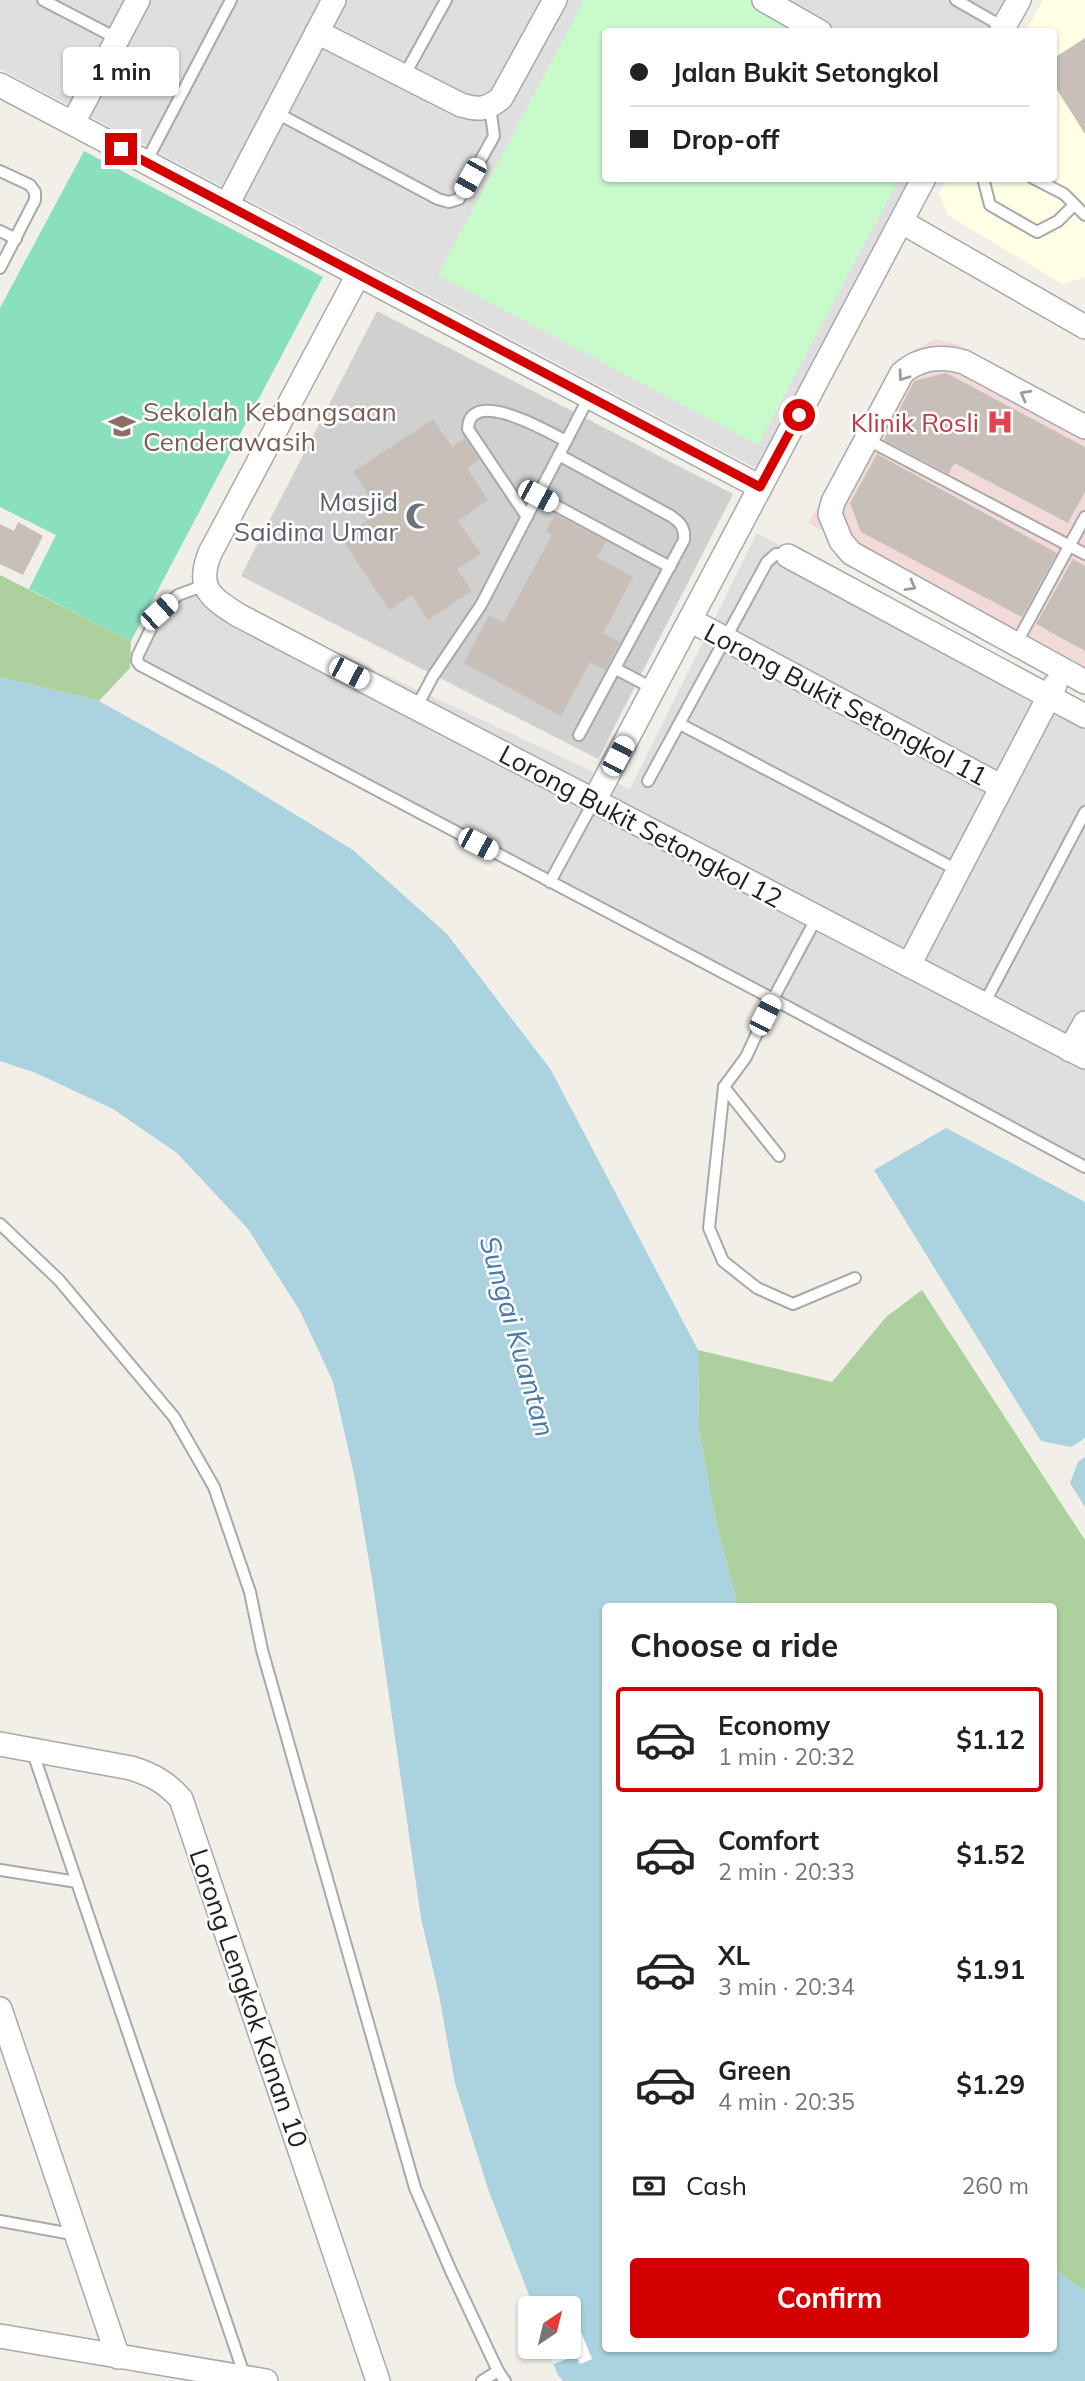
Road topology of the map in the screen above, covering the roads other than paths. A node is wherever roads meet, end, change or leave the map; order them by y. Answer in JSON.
{"nodes":[{"id":1,"x":44,"y":0,"type":"edge"},
{"id":2,"x":138,"y":0,"type":"edge"},
{"id":3,"x":231,"y":0,"type":"edge"},
{"id":4,"x":334,"y":0,"type":"edge"},
{"id":5,"x":446,"y":0,"type":"edge"},
{"id":6,"x":555,"y":0,"type":"edge"},
{"id":7,"x":764,"y":0,"type":"edge"},
{"id":8,"x":956,"y":0,"type":"edge"},
{"id":9,"x":1019,"y":0,"type":"edge"},
{"id":10,"x":813,"y":28,"type":"edge"},
{"id":11,"x":1000,"y":28,"type":"edge"},
{"id":12,"x":1003,"y":28,"type":"edge"},
{"id":13,"x":317,"y":32,"type":"junction"},
{"id":14,"x":118,"y":39,"type":"junction"},
{"id":15,"x":404,"y":76,"type":"junction"},
{"id":16,"x":0,"y":85,"type":"edge"},
{"id":17,"x":491,"y":107,"type":"junction"},
{"id":18,"x":275,"y":112,"type":"junction"},
{"id":19,"x":73,"y":123,"type":"junction"},
{"id":20,"x":146,"y":162,"type":"junction"},
{"id":21,"x":0,"y":171,"type":"edge"},
{"id":22,"x":922,"y":182,"type":"edge"},
{"id":23,"x":983,"y":182,"type":"edge"},
{"id":24,"x":1041,"y":182,"type":"edge"},
{"id":25,"x":227,"y":205,"type":"junction"},
{"id":26,"x":1074,"y":205,"type":"junction"},
{"id":27,"x":1085,"y":215,"type":"edge"},
{"id":28,"x":902,"y":222,"type":"junction"},
{"id":29,"x":0,"y":231,"type":"edge"},
{"id":30,"x":16,"y":239,"type":"junction"},
{"id":31,"x":0,"y":268,"type":"edge"},
{"id":32,"x":358,"y":275,"type":"junction"},
{"id":33,"x":1082,"y":317,"type":"edge"},
{"id":34,"x":589,"y":397,"type":"junction"},
{"id":35,"x":1085,"y":427,"type":"edge"},
{"id":36,"x":566,"y":440,"type":"junction"},
{"id":37,"x":868,"y":440,"type":"junction"},
{"id":38,"x":559,"y":455,"type":"junction"},
{"id":39,"x":760,"y":487,"type":"junction"},
{"id":40,"x":538,"y":496,"type":"junction"},
{"id":41,"x":527,"y":517,"type":"junction"},
{"id":42,"x":1085,"y":517,"type":"edge"},
{"id":43,"x":1070,"y":546,"type":"junction"},
{"id":44,"x":1085,"y":554,"type":"edge"},
{"id":45,"x":788,"y":556,"type":"joint"},
{"id":46,"x":670,"y":566,"type":"junction"},
{"id":47,"x":205,"y":585,"type":"junction"},
{"id":48,"x":690,"y":620,"type":"junction"},
{"id":49,"x":726,"y":640,"type":"junction"},
{"id":50,"x":1016,"y":644,"type":"junction"},
{"id":51,"x":616,"y":668,"type":"junction"},
{"id":52,"x":1063,"y":670,"type":"junction"},
{"id":53,"x":1085,"y":682,"type":"edge"},
{"id":54,"x":654,"y":689,"type":"junction"},
{"id":55,"x":1049,"y":697,"type":"junction"},
{"id":56,"x":416,"y":708,"type":"junction"},
{"id":57,"x":1085,"y":716,"type":"edge"},
{"id":58,"x":680,"y":723,"type":"junction"},
{"id":59,"x":579,"y":735,"type":"dead end"},
{"id":60,"x":648,"y":781,"type":"dead end"},
{"id":61,"x":1002,"y":787,"type":"junction"},
{"id":62,"x":594,"y":801,"type":"junction"},
{"id":63,"x":1085,"y":812,"type":"edge"},
{"id":64,"x":959,"y":871,"type":"junction"},
{"id":65,"x":550,"y":882,"type":"junction"},
{"id":66,"x":817,"y":917,"type":"junction"},
{"id":67,"x":909,"y":965,"type":"junction"},
{"id":68,"x":773,"y":999,"type":"junction"},
{"id":69,"x":984,"y":1004,"type":"junction"},
{"id":70,"x":1085,"y":1023,"type":"edge"},
{"id":71,"x":1078,"y":1054,"type":"edge"},
{"id":72,"x":724,"y":1087,"type":"junction"},
{"id":73,"x":779,"y":1156,"type":"dead end"},
{"id":74,"x":1085,"y":1167,"type":"edge"},
{"id":75,"x":0,"y":1224,"type":"edge"},
{"id":76,"x":855,"y":1278,"type":"dead end"},
{"id":77,"x":0,"y":1744,"type":"edge"},
{"id":78,"x":32,"y":1749,"type":"junction"},
{"id":79,"x":0,"y":1870,"type":"edge"},
{"id":80,"x":77,"y":1882,"type":"junction"},
{"id":81,"x":0,"y":2009,"type":"edge"},
{"id":82,"x":0,"y":2221,"type":"edge"},
{"id":83,"x":77,"y":2235,"type":"junction"},
{"id":84,"x":0,"y":2336,"type":"edge"},
{"id":85,"x":118,"y":2357,"type":"junction"},
{"id":86,"x":499,"y":2371,"type":"junction"},
{"id":87,"x":255,"y":2379,"type":"edge"},
{"id":88,"x":378,"y":2381,"type":"edge"},
{"id":89,"x":482,"y":2381,"type":"edge"},
{"id":90,"x":505,"y":2381,"type":"edge"}],
"edges":[{"from":1,"to":14,"type":"lane"},
{"from":2,"to":14,"type":"street"},
{"from":3,"to":20,"type":"lane"},
{"from":4,"to":13,"type":"street"},
{"from":5,"to":15,"type":"lane"},
{"from":6,"to":17,"type":"street"},
{"from":7,"to":10,"type":"street"},
{"from":8,"to":11,"type":"lane"},
{"from":9,"to":12,"type":"street"},
{"from":13,"to":15,"type":"street"},
{"from":13,"to":18,"type":"street"},
{"from":14,"to":19,"type":"street"},
{"from":15,"to":17,"type":"street"},
{"from":16,"to":19,"type":"street"},
{"from":17,"to":18,"type":"lane"},
{"from":18,"to":25,"type":"street"},
{"from":19,"to":20,"type":"street"},
{"from":20,"to":25,"type":"street"},
{"from":21,"to":30,"type":"lane"},
{"from":22,"to":28,"type":"street"},
{"from":23,"to":26,"type":"lane"},
{"from":24,"to":26,"type":"lane"},
{"from":25,"to":32,"type":"street"},
{"from":26,"to":27,"type":"lane"},
{"from":28,"to":33,"type":"street"},
{"from":28,"to":39,"type":"street"},
{"from":29,"to":30,"type":"lane"},
{"from":30,"to":31,"type":"lane"},
{"from":32,"to":34,"type":"street"},
{"from":32,"to":47,"type":"street"},
{"from":34,"to":36,"type":"lane"},
{"from":34,"to":39,"type":"street"},
{"from":35,"to":37,"type":"street","one_way":true},
{"from":36,"to":38,"type":"lane"},
{"from":36,"to":41,"type":"lane"},
{"from":37,"to":43,"type":"lane"},
{"from":37,"to":50,"type":"street","one_way":true},
{"from":38,"to":40,"type":"lane"},
{"from":38,"to":46,"type":"lane"},
{"from":39,"to":48,"type":"street"},
{"from":40,"to":41,"type":"lane"},
{"from":40,"to":46,"type":"lane"},
{"from":41,"to":56,"type":"lane"},
{"from":42,"to":43,"type":"lane"},
{"from":43,"to":44,"type":"lane"},
{"from":43,"to":50,"type":"lane"},
{"from":45,"to":49,"type":"lane"},
{"from":45,"to":55,"type":"street"},
{"from":46,"to":51,"type":"lane"},
{"from":47,"to":56,"type":"street","name":"Lorong Bukit Setongkol 12"},
{"from":47,"to":65,"type":"lane"},
{"from":48,"to":49,"type":"street","name":"Lorong Bukit Setongkol 11"},
{"from":48,"to":54,"type":"street"},
{"from":49,"to":58,"type":"lane"},
{"from":49,"to":61,"type":"street","name":"Lorong Bukit Setongkol 11"},
{"from":50,"to":52,"type":"street"},
{"from":51,"to":54,"type":"lane"},
{"from":51,"to":59,"type":"lane"},
{"from":52,"to":53,"type":"street"},
{"from":52,"to":55,"type":"street"},
{"from":54,"to":62,"type":"street"},
{"from":55,"to":57,"type":"street"},
{"from":55,"to":61,"type":"street"},
{"from":56,"to":62,"type":"street","name":"Lorong Bukit Setongkol 12"},
{"from":58,"to":60,"type":"lane"},
{"from":58,"to":64,"type":"lane"},
{"from":61,"to":64,"type":"street"},
{"from":62,"to":65,"type":"lane"},
{"from":62,"to":66,"type":"street","name":"Lorong Bukit Setongkol 12"},
{"from":63,"to":69,"type":"lane"},
{"from":64,"to":67,"type":"street"},
{"from":65,"to":68,"type":"lane"},
{"from":66,"to":67,"type":"street","name":"Lorong Bukit Setongkol 12"},
{"from":66,"to":68,"type":"lane"},
{"from":67,"to":69,"type":"street","name":"Lorong Bukit Setongkol 12"},
{"from":68,"to":72,"type":"lane"},
{"from":68,"to":74,"type":"lane"},
{"from":69,"to":71,"type":"street","name":"Lorong Bukit Setongkol 12"},
{"from":70,"to":71,"type":"street"},
{"from":72,"to":73,"type":"lane"},
{"from":72,"to":76,"type":"lane"},
{"from":75,"to":86,"type":"lane"},
{"from":77,"to":78,"type":"street","name":"Lorong Lengkok Kanan 10"},
{"from":78,"to":80,"type":"lane"},
{"from":78,"to":88,"type":"street","name":"Lorong Lengkok Kanan 10"},
{"from":79,"to":80,"type":"lane"},
{"from":80,"to":87,"type":"lane"},
{"from":81,"to":83,"type":"street"},
{"from":82,"to":83,"type":"lane"},
{"from":83,"to":85,"type":"street"},
{"from":84,"to":85,"type":"street"},
{"from":85,"to":87,"type":"street"},
{"from":86,"to":89,"type":"lane"},
{"from":86,"to":90,"type":"lane"}]}
